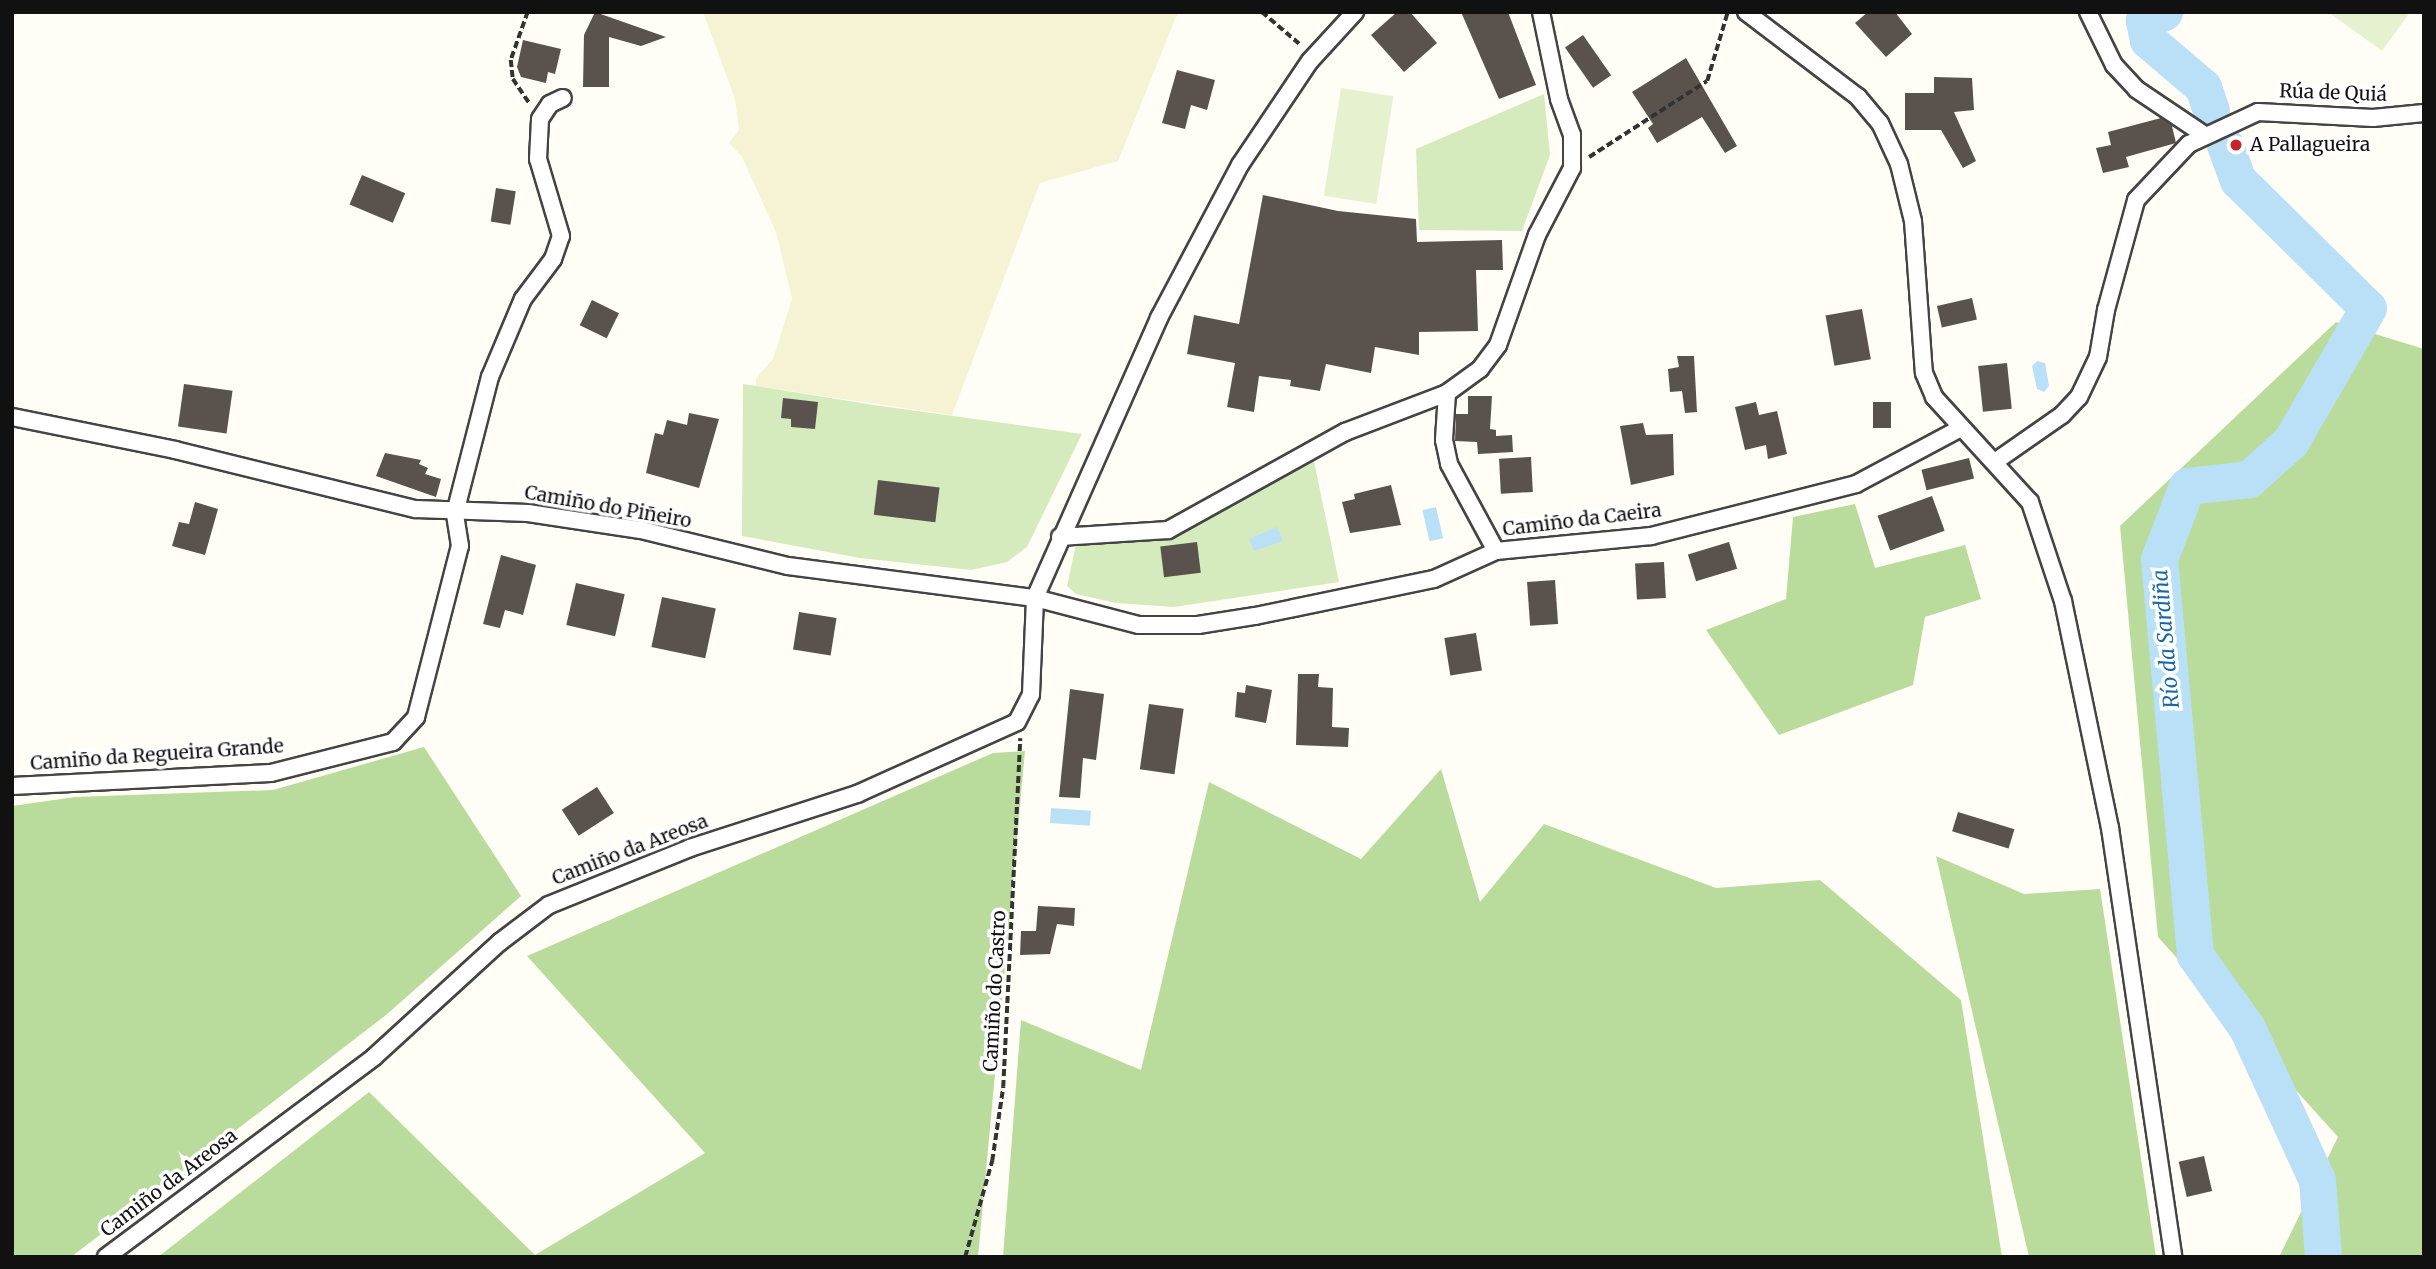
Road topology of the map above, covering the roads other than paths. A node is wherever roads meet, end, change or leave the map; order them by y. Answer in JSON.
{"nodes":[{"id":1,"x":1355,"y":12,"type":"edge"},
{"id":2,"x":1541,"y":12,"type":"edge"},
{"id":3,"x":1746,"y":12,"type":"edge"},
{"id":4,"x":2088,"y":12,"type":"edge"},
{"id":5,"x":563,"y":98,"type":"dead end"},
{"id":6,"x":2424,"y":113,"type":"edge"},
{"id":7,"x":2203,"y":134,"type":"junction"},
{"id":8,"x":1447,"y":393,"type":"junction"},
{"id":9,"x":12,"y":417,"type":"edge"},
{"id":10,"x":1961,"y":428,"type":"junction"},
{"id":11,"x":1996,"y":461,"type":"junction"},
{"id":12,"x":455,"y":513,"type":"junction"},
{"id":13,"x":1060,"y":537,"type":"junction"},
{"id":14,"x":1496,"y":551,"type":"junction"},
{"id":15,"x":1035,"y":598,"type":"junction"},
{"id":16,"x":12,"y":786,"type":"edge"},
{"id":17,"x":106,"y":1257,"type":"edge"},
{"id":18,"x":2173,"y":1257,"type":"edge"}],
"edges":[{"from":1,"to":13,"type":"street"},
{"from":2,"to":8,"type":"street"},
{"from":3,"to":10,"type":"street"},
{"from":4,"to":7,"type":"street"},
{"from":5,"to":12,"type":"street"},
{"from":6,"to":7,"type":"street","name":"Rúa de Quiá"},
{"from":7,"to":11,"type":"street","name":"Rúa de Quiá"},
{"from":8,"to":13,"type":"street"},
{"from":8,"to":14,"type":"street"},
{"from":9,"to":12,"type":"street","name":"Camiño do Piñeiro"},
{"from":10,"to":11,"type":"street"},
{"from":10,"to":14,"type":"street","name":"Camiño da Caeira"},
{"from":11,"to":18,"type":"street"},
{"from":12,"to":15,"type":"street","name":"Camiño do Piñeiro"},
{"from":12,"to":16,"type":"street","name":"Camiño da Regueira Grande"},
{"from":13,"to":15,"type":"street"},
{"from":14,"to":15,"type":"street","name":"Camiño da Caeira"},
{"from":15,"to":17,"type":"street","name":"Camiño da Areosa"}]}
